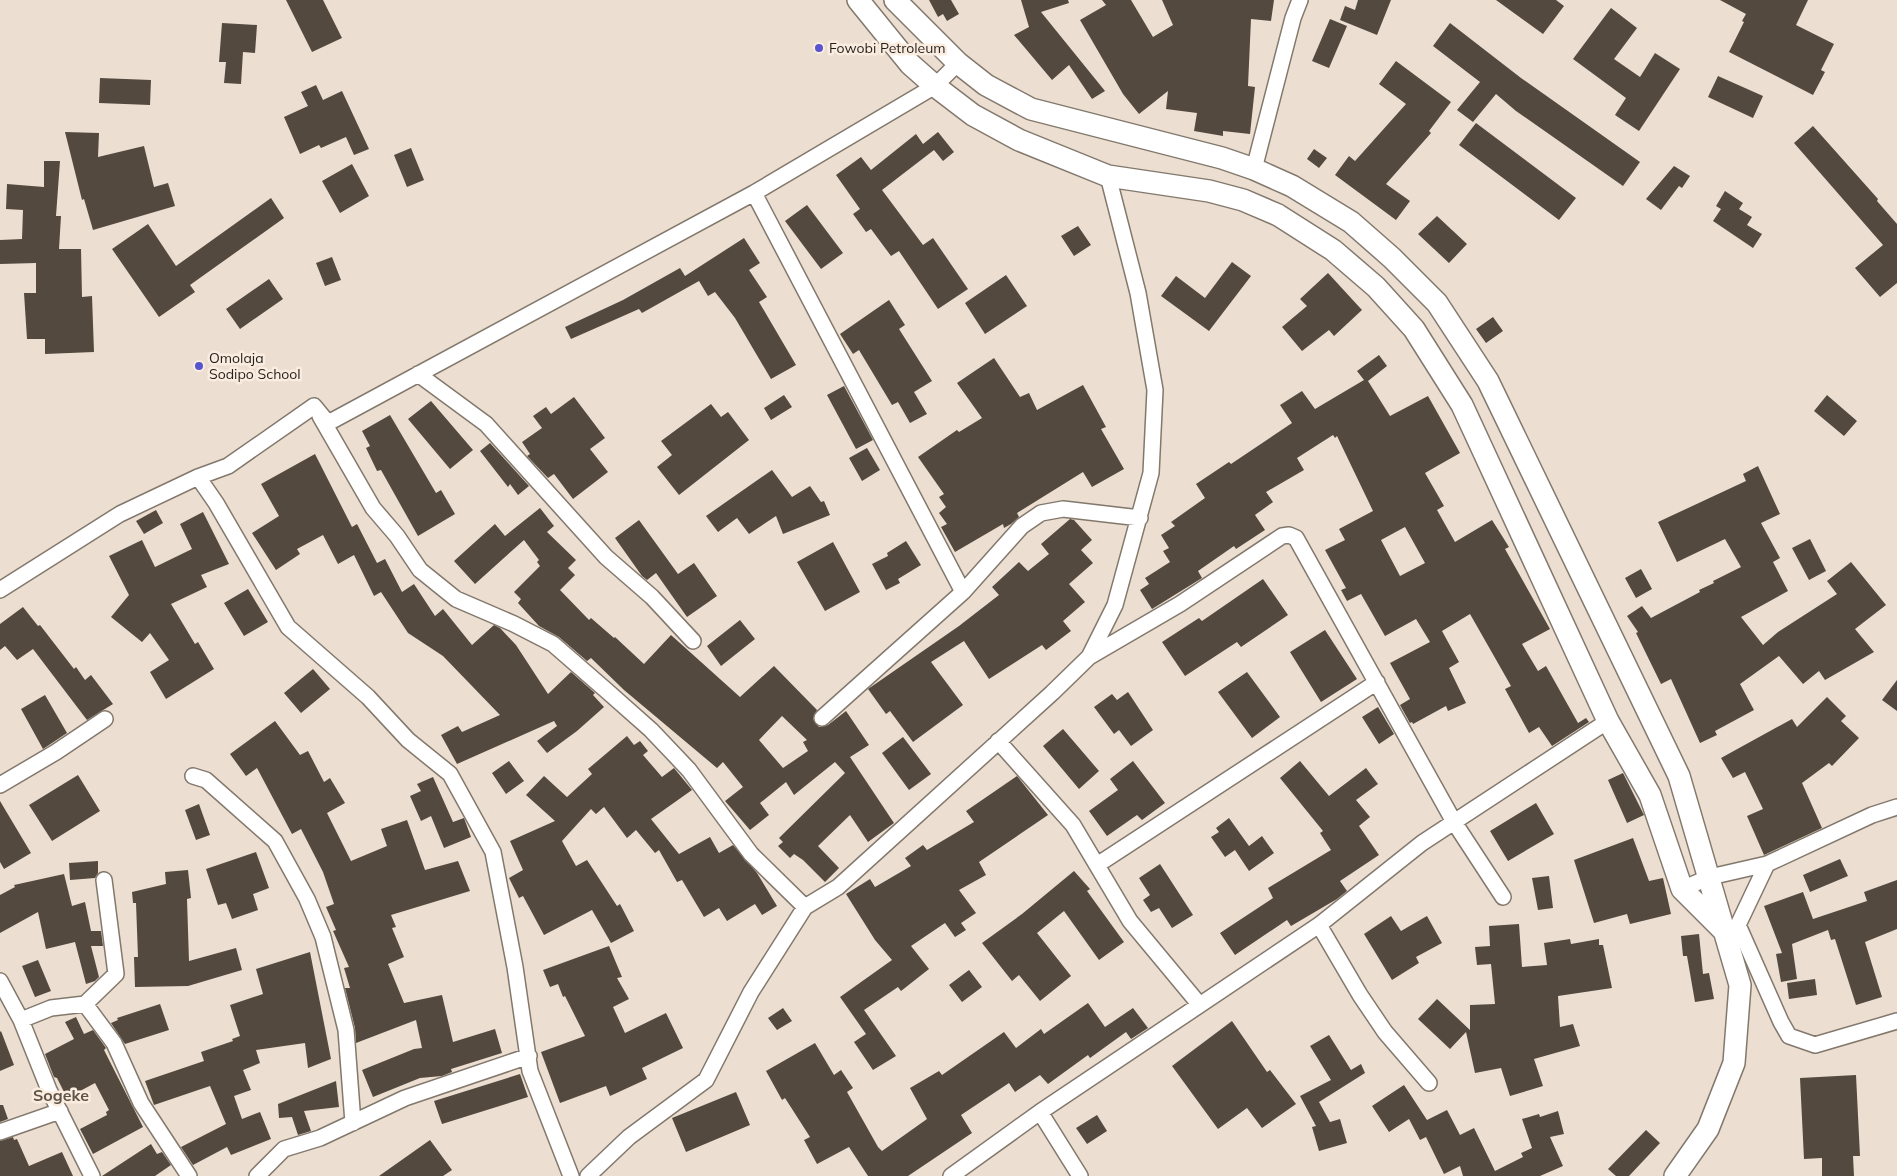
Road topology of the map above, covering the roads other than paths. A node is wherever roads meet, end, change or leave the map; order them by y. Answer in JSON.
{"nodes":[{"id":1,"x":858,"y":0,"type":"edge"},
{"id":2,"x":895,"y":0,"type":"edge"},
{"id":3,"x":1300,"y":0,"type":"edge"},
{"id":4,"x":958,"y":63,"type":"junction"},
{"id":5,"x":935,"y":86,"type":"junction"},
{"id":6,"x":1254,"y":169,"type":"junction"},
{"id":7,"x":1108,"y":176,"type":"junction"},
{"id":8,"x":754,"y":194,"type":"junction"},
{"id":9,"x":418,"y":374,"type":"junction"},
{"id":10,"x":314,"y":406,"type":"junction"},
{"id":11,"x":198,"y":477,"type":"junction"},
{"id":12,"x":1140,"y":518,"type":"junction"},
{"id":13,"x":0,"y":590,"type":"edge"},
{"id":14,"x":962,"y":592,"type":"junction"},
{"id":15,"x":693,"y":641,"type":"dead end"},
{"id":16,"x":1089,"y":657,"type":"junction"},
{"id":17,"x":1377,"y":682,"type":"junction"},
{"id":18,"x":822,"y":718,"type":"dead end"},
{"id":19,"x":104,"y":719,"type":"dead end"},
{"id":20,"x":1608,"y":721,"type":"junction"},
{"id":21,"x":998,"y":741,"type":"junction"},
{"id":22,"x":193,"y":776,"type":"dead end"},
{"id":23,"x":0,"y":785,"type":"edge"},
{"id":24,"x":1897,"y":807,"type":"edge"},
{"id":25,"x":1454,"y":822,"type":"junction"},
{"id":26,"x":1767,"y":864,"type":"junction"},
{"id":27,"x":1097,"y":866,"type":"junction"},
{"id":28,"x":1710,"y":877,"type":"junction"},
{"id":29,"x":104,"y":880,"type":"dead end"},
{"id":30,"x":1682,"y":889,"type":"junction"},
{"id":31,"x":1503,"y":897,"type":"dead end"},
{"id":32,"x":805,"y":907,"type":"junction"},
{"id":33,"x":1319,"y":925,"type":"junction"},
{"id":34,"x":1722,"y":929,"type":"junction"},
{"id":35,"x":0,"y":981,"type":"edge"},
{"id":36,"x":85,"y":1004,"type":"junction"},
{"id":37,"x":1199,"y":1004,"type":"junction"},
{"id":38,"x":21,"y":1020,"type":"junction"},
{"id":39,"x":1897,"y":1021,"type":"edge"},
{"id":40,"x":529,"y":1056,"type":"junction"},
{"id":41,"x":1429,"y":1083,"type":"dead end"},
{"id":42,"x":60,"y":1111,"type":"junction"},
{"id":43,"x":1040,"y":1112,"type":"junction"},
{"id":44,"x":352,"y":1123,"type":"junction"},
{"id":45,"x":0,"y":1132,"type":"edge"},
{"id":46,"x":92,"y":1176,"type":"edge"},
{"id":47,"x":189,"y":1176,"type":"edge"},
{"id":48,"x":257,"y":1176,"type":"edge"},
{"id":49,"x":571,"y":1176,"type":"edge"},
{"id":50,"x":588,"y":1176,"type":"edge"},
{"id":51,"x":951,"y":1176,"type":"edge"},
{"id":52,"x":1080,"y":1176,"type":"edge"},
{"id":53,"x":1675,"y":1176,"type":"edge"}],
"edges":[{"from":1,"to":5,"type":"main road"},
{"from":2,"to":4,"type":"main road"},
{"from":3,"to":6,"type":"street"},
{"from":4,"to":5,"type":"street"},
{"from":4,"to":6,"type":"main road"},
{"from":5,"to":7,"type":"main road"},
{"from":5,"to":8,"type":"street"},
{"from":6,"to":28,"type":"main road"},
{"from":7,"to":12,"type":"street"},
{"from":7,"to":20,"type":"main road"},
{"from":8,"to":9,"type":"street"},
{"from":8,"to":14,"type":"street"},
{"from":9,"to":10,"type":"street"},
{"from":9,"to":15,"type":"street"},
{"from":10,"to":11,"type":"street"},
{"from":10,"to":32,"type":"street"},
{"from":11,"to":13,"type":"street"},
{"from":11,"to":40,"type":"street"},
{"from":12,"to":14,"type":"street"},
{"from":12,"to":16,"type":"street"},
{"from":14,"to":18,"type":"street"},
{"from":16,"to":17,"type":"street"},
{"from":16,"to":21,"type":"street"},
{"from":17,"to":25,"type":"street"},
{"from":17,"to":27,"type":"street"},
{"from":19,"to":23,"type":"street"},
{"from":20,"to":25,"type":"street"},
{"from":20,"to":30,"type":"main road"},
{"from":21,"to":27,"type":"street"},
{"from":21,"to":32,"type":"street"},
{"from":22,"to":44,"type":"street"},
{"from":24,"to":26,"type":"street"},
{"from":25,"to":31,"type":"street"},
{"from":25,"to":33,"type":"street"},
{"from":26,"to":28,"type":"street"},
{"from":26,"to":39,"type":"street"},
{"from":27,"to":37,"type":"street"},
{"from":28,"to":30,"type":"street"},
{"from":28,"to":34,"type":"main road"},
{"from":29,"to":36,"type":"street"},
{"from":30,"to":34,"type":"main road"},
{"from":32,"to":50,"type":"street"},
{"from":33,"to":37,"type":"street"},
{"from":33,"to":41,"type":"street"},
{"from":34,"to":53,"type":"main road"},
{"from":35,"to":38,"type":"street"},
{"from":36,"to":38,"type":"street"},
{"from":36,"to":47,"type":"street"},
{"from":37,"to":43,"type":"street"},
{"from":38,"to":42,"type":"street"},
{"from":40,"to":44,"type":"street"},
{"from":40,"to":49,"type":"street"},
{"from":42,"to":45,"type":"street"},
{"from":42,"to":46,"type":"street"},
{"from":43,"to":51,"type":"street"},
{"from":43,"to":52,"type":"street"},
{"from":44,"to":48,"type":"street"}]}
